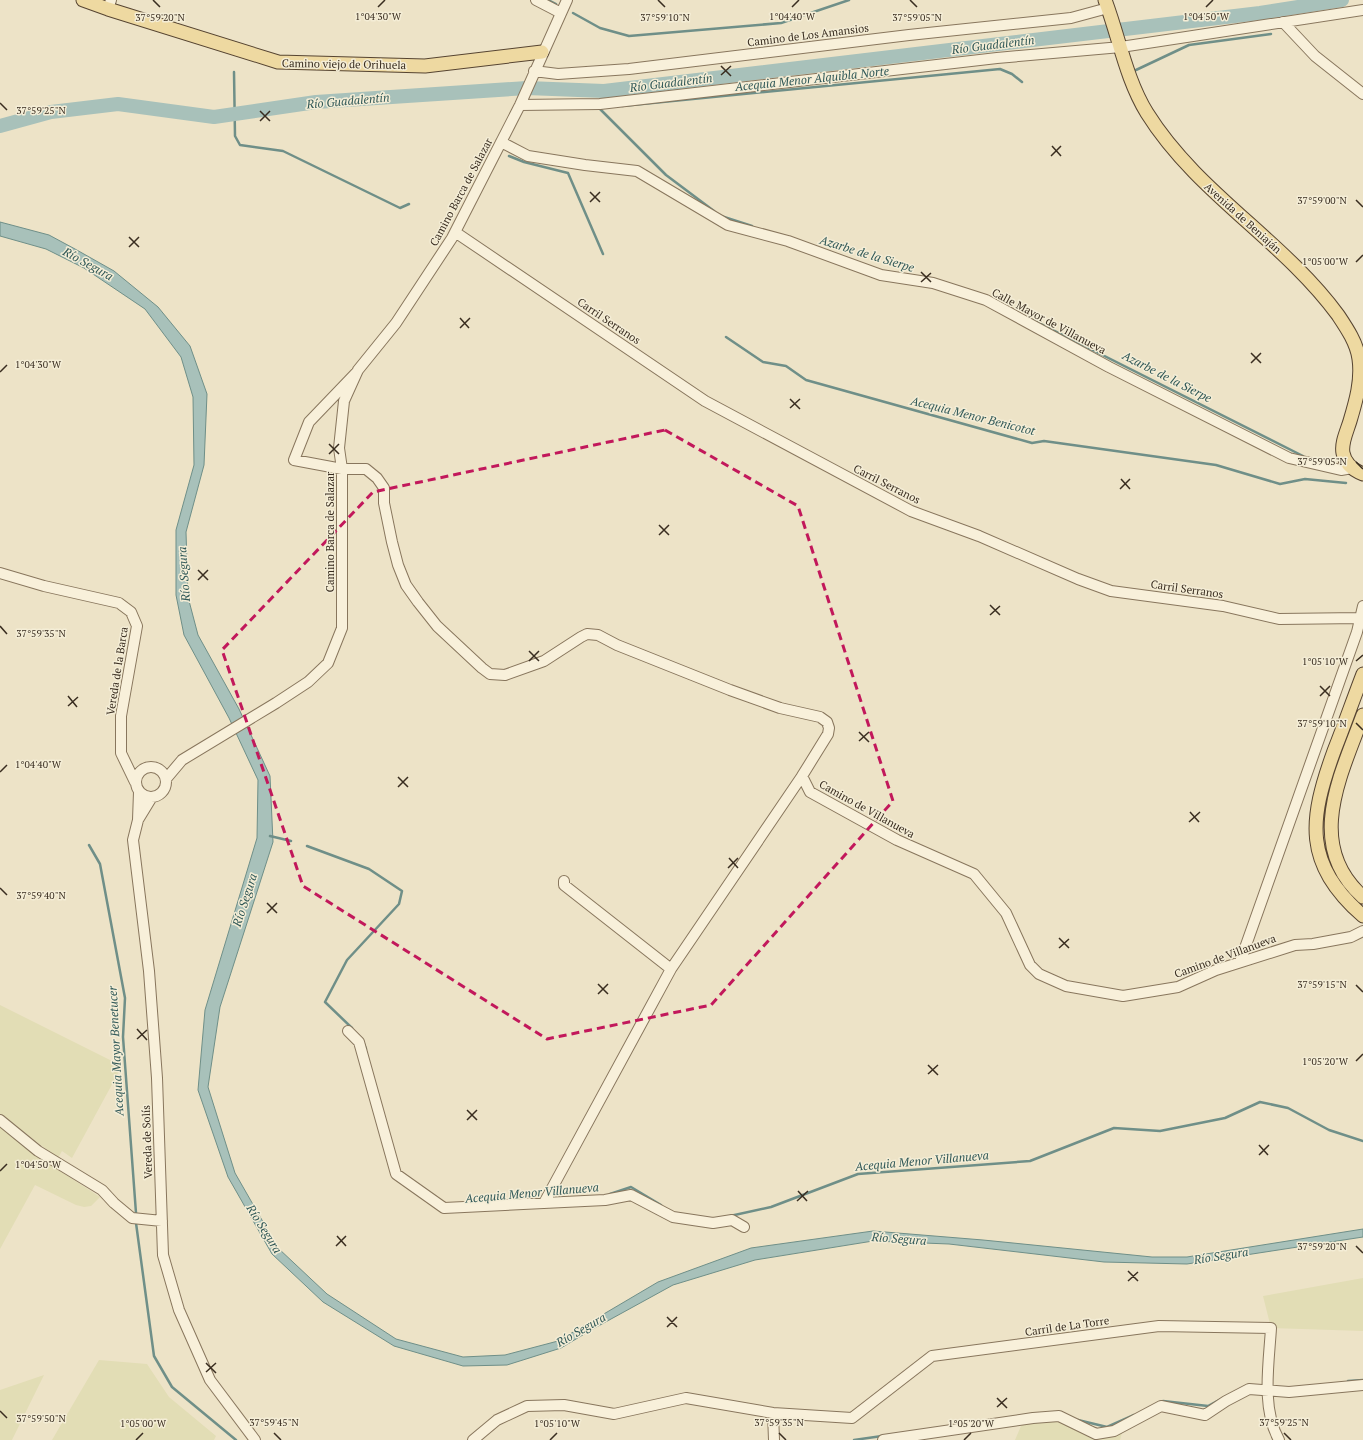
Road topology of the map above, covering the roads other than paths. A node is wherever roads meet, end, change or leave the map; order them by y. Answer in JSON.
{"nodes":[{"id":1,"x":83,"y":0,"type":"edge"},
{"id":2,"x":536,"y":0,"type":"edge"},
{"id":3,"x":568,"y":0,"type":"edge"},
{"id":4,"x":109,"y":5,"type":"edge"},
{"id":5,"x":1108,"y":8,"type":"edge"},
{"id":6,"x":1363,"y":10,"type":"edge"},
{"id":7,"x":561,"y":13,"type":"junction"},
{"id":8,"x":1283,"y":22,"type":"junction"},
{"id":9,"x":1120,"y":44,"type":"junction"},
{"id":10,"x":542,"y":52,"type":"junction"},
{"id":11,"x":534,"y":71,"type":"junction"},
{"id":12,"x":1363,"y":94,"type":"edge"},
{"id":13,"x":520,"y":105,"type":"junction"},
{"id":14,"x":501,"y":142,"type":"junction"},
{"id":15,"x":455,"y":232,"type":"junction"},
{"id":16,"x":1360,"y":348,"type":"edge"},
{"id":17,"x":357,"y":372,"type":"junction"},
{"id":18,"x":342,"y":469,"type":"junction"},
{"id":19,"x":1357,"y":471,"type":"edge"},
{"id":20,"x":0,"y":573,"type":"edge"},
{"id":21,"x":1363,"y":606,"type":"edge"},
{"id":22,"x":1360,"y":618,"type":"junction"},
{"id":23,"x":1363,"y":674,"type":"edge"},
{"id":24,"x":1363,"y":715,"type":"edge"},
{"id":25,"x":121,"y":753,"type":"junction"},
{"id":26,"x":182,"y":760,"type":"junction"},
{"id":27,"x":157,"y":768,"type":"junction"},
{"id":28,"x":142,"y":769,"type":"junction"},
{"id":29,"x":802,"y":776,"type":"junction"},
{"id":30,"x":166,"y":779,"type":"junction"},
{"id":31,"x":137,"y":787,"type":"junction"},
{"id":32,"x":152,"y":797,"type":"junction"},
{"id":33,"x":138,"y":820,"type":"junction"},
{"id":34,"x":564,"y":881,"type":"dead end"},
{"id":35,"x":1363,"y":897,"type":"edge"},
{"id":36,"x":1363,"y":916,"type":"edge"},
{"id":37,"x":1363,"y":931,"type":"edge"},
{"id":38,"x":1240,"y":962,"type":"junction"},
{"id":39,"x":671,"y":969,"type":"junction"},
{"id":40,"x":348,"y":1031,"type":"dead end"},
{"id":41,"x":0,"y":1120,"type":"edge"},
{"id":42,"x":544,"y":1203,"type":"junction"},
{"id":43,"x":162,"y":1221,"type":"junction"},
{"id":44,"x":744,"y":1227,"type":"dead end"},
{"id":45,"x":1363,"y":1385,"type":"edge"},
{"id":46,"x":1268,"y":1390,"type":"junction"},
{"id":47,"x":773,"y":1414,"type":"junction"},
{"id":48,"x":926,"y":1437,"type":"edge"},
{"id":49,"x":255,"y":1440,"type":"edge"},
{"id":50,"x":473,"y":1440,"type":"edge"},
{"id":51,"x":774,"y":1440,"type":"edge"},
{"id":52,"x":883,"y":1440,"type":"edge"},
{"id":53,"x":1279,"y":1440,"type":"edge"}],
"edges":[{"from":1,"to":4,"type":"main road","name":"Camino viejo de Orihuela"},
{"from":2,"to":7,"type":"street"},
{"from":3,"to":7,"type":"street","name":"Camino Barca de Salazar"},
{"from":4,"to":10,"type":"main road","name":"Camino viejo de Orihuela"},
{"from":5,"to":9,"type":"main road","name":"Avenida de Beniaján"},
{"from":5,"to":11,"type":"street","name":"Camino de Los Amansios"},
{"from":6,"to":8,"type":"street"},
{"from":7,"to":10,"type":"street","name":"Camino Barca de Salazar"},
{"from":8,"to":9,"type":"street"},
{"from":8,"to":12,"type":"street"},
{"from":9,"to":13,"type":"street"},
{"from":9,"to":16,"type":"main road","name":"Avenida de Beniaján"},
{"from":10,"to":11,"type":"street","name":"Camino Barca de Salazar"},
{"from":11,"to":13,"type":"street","name":"Camino Barca de Salazar"},
{"from":13,"to":14,"type":"street","name":"Camino Barca de Salazar"},
{"from":14,"to":15,"type":"street","name":"Camino Barca de Salazar"},
{"from":14,"to":19,"type":"street","name":"Calle Mayor de Villanueva"},
{"from":15,"to":17,"type":"street","name":"Camino Barca de Salazar"},
{"from":15,"to":22,"type":"street","name":"Carril Serranos"},
{"from":16,"to":19,"type":"main road","name":"Avenida de Beniaján"},
{"from":17,"to":18,"type":"street","name":"Camino Barca de Salazar"},
{"from":17,"to":18,"type":"street"},
{"from":18,"to":26,"type":"street","name":"Camino Barca de Salazar"},
{"from":18,"to":29,"type":"street"},
{"from":20,"to":25,"type":"street","name":"Vereda de la Barca"},
{"from":21,"to":22,"type":"street"},
{"from":22,"to":38,"type":"street"},
{"from":23,"to":36,"type":"main road"},
{"from":24,"to":35,"type":"main road"},
{"from":25,"to":28,"type":"street"},
{"from":25,"to":31,"type":"street"},
{"from":26,"to":27,"type":"street","name":"Camino Barca de Salazar"},
{"from":26,"to":30,"type":"street","name":"Camino Barca de Salazar"},
{"from":27,"to":28,"type":"street"},
{"from":27,"to":30,"type":"street"},
{"from":28,"to":31,"type":"street"},
{"from":29,"to":38,"type":"street","name":"Camino de Villanueva"},
{"from":29,"to":39,"type":"street"},
{"from":30,"to":32,"type":"street"},
{"from":31,"to":32,"type":"street"},
{"from":31,"to":33,"type":"street","name":"Vereda de Solís"},
{"from":32,"to":33,"type":"street","name":"Vereda de Solís"},
{"from":33,"to":43,"type":"street","name":"Vereda de Solís"},
{"from":34,"to":39,"type":"street"},
{"from":37,"to":38,"type":"street","name":"Camino de Villanueva"},
{"from":39,"to":42,"type":"street"},
{"from":40,"to":42,"type":"street"},
{"from":41,"to":43,"type":"street"},
{"from":42,"to":44,"type":"street"},
{"from":43,"to":49,"type":"street","name":"Vereda de Solís"},
{"from":45,"to":46,"type":"street"},
{"from":46,"to":47,"type":"street","name":"Carril de La Torre"},
{"from":46,"to":48,"type":"street"},
{"from":46,"to":53,"type":"street","name":"Carril de La Torre"},
{"from":47,"to":50,"type":"street"},
{"from":47,"to":51,"type":"street"},
{"from":48,"to":52,"type":"street"}]}
